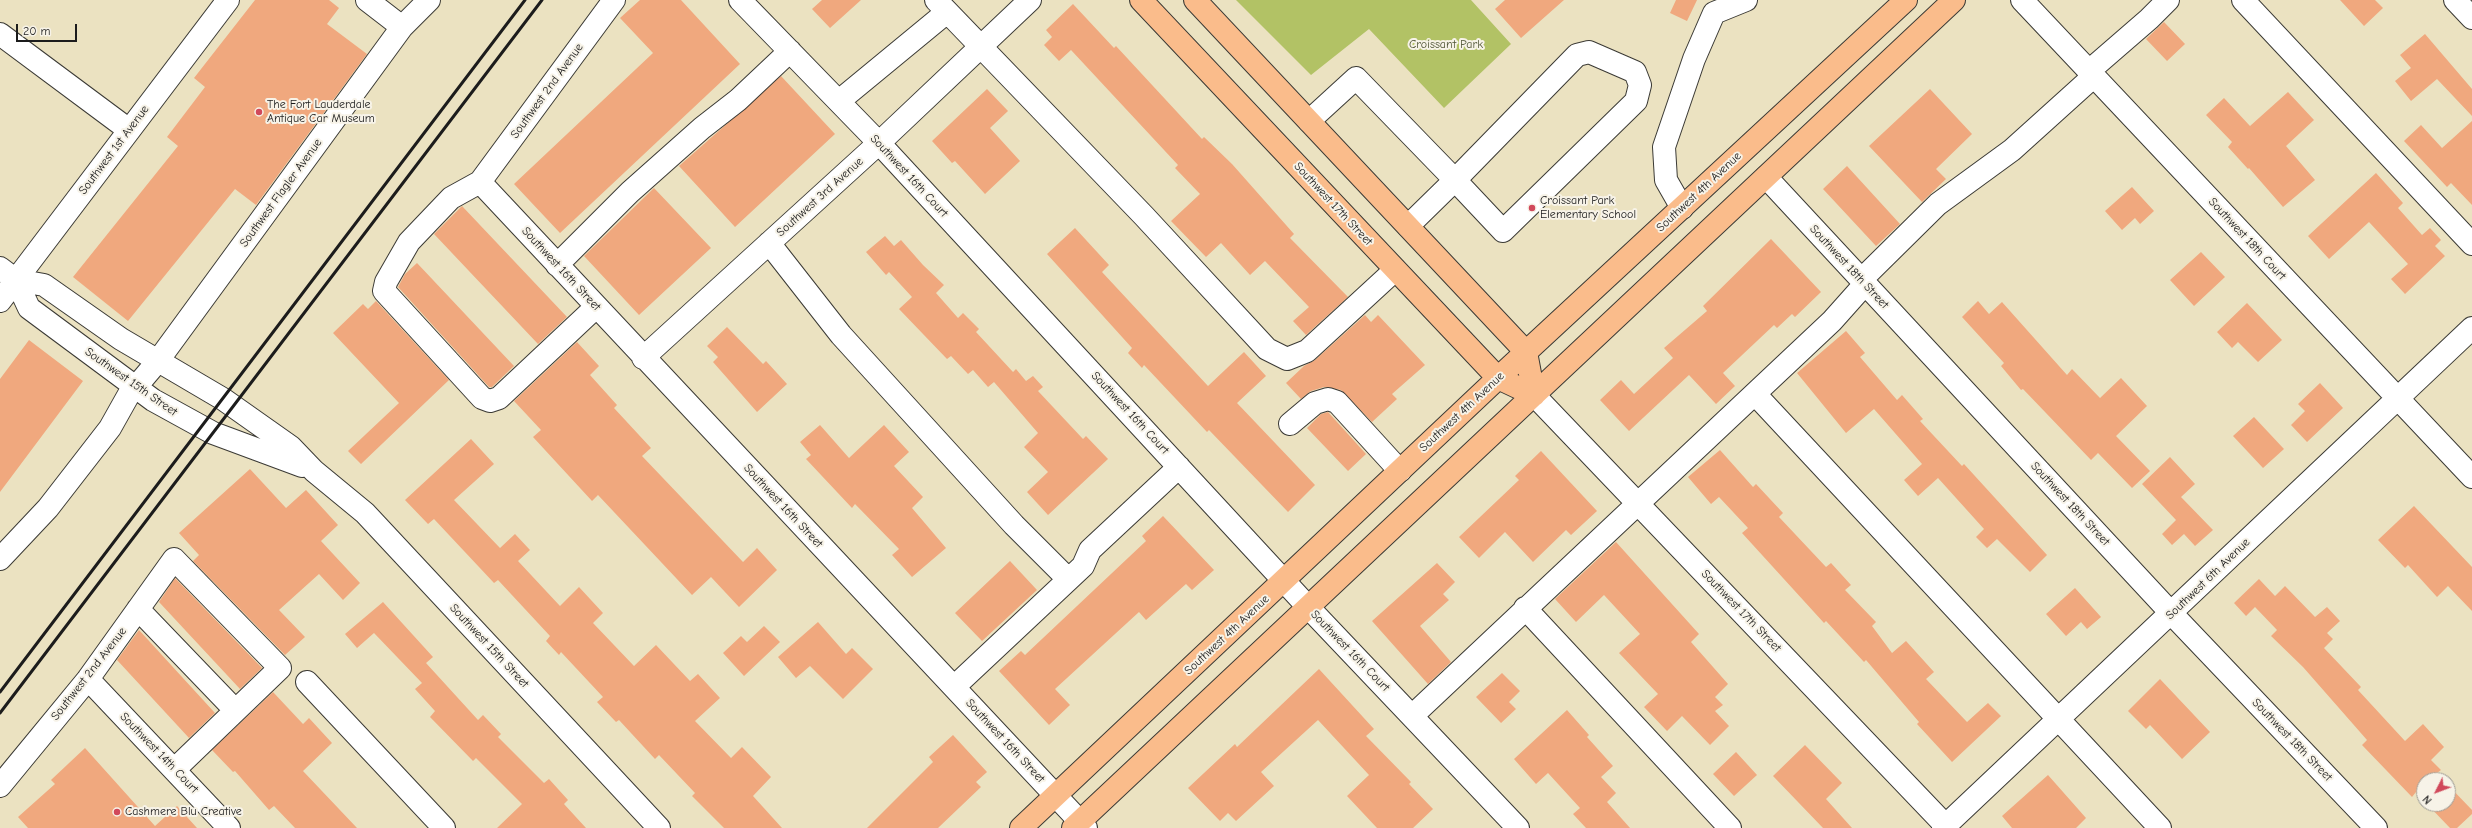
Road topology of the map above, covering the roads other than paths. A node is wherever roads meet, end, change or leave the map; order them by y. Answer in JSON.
{"nodes":[{"id":1,"x":228,"y":0,"type":"edge"},
{"id":2,"x":367,"y":0,"type":"edge"},
{"id":3,"x":429,"y":0,"type":"edge"},
{"id":4,"x":614,"y":0,"type":"edge"},
{"id":5,"x":740,"y":0,"type":"edge"},
{"id":6,"x":1030,"y":0,"type":"edge"},
{"id":7,"x":1141,"y":0,"type":"edge"},
{"id":8,"x":1195,"y":0,"type":"edge"},
{"id":9,"x":1746,"y":0,"type":"edge"},
{"id":10,"x":1906,"y":0,"type":"edge"},
{"id":11,"x":1954,"y":0,"type":"edge"},
{"id":12,"x":2022,"y":0,"type":"edge"},
{"id":13,"x":2168,"y":0,"type":"edge"},
{"id":14,"x":2243,"y":0,"type":"edge"},
{"id":15,"x":2455,"y":0,"type":"edge"},
{"id":16,"x":941,"y":6,"type":"edge"},
{"id":17,"x":2472,"y":18,"type":"edge"},
{"id":18,"x":402,"y":27,"type":"junction"},
{"id":19,"x":0,"y":34,"type":"edge"},
{"id":20,"x":979,"y":47,"type":"junction"},
{"id":21,"x":790,"y":51,"type":"junction"},
{"id":22,"x":2092,"y":74,"type":"junction"},
{"id":23,"x":839,"y":101,"type":"junction"},
{"id":24,"x":1309,"y":122,"type":"junction"},
{"id":25,"x":129,"y":130,"type":"junction"},
{"id":26,"x":879,"y":143,"type":"junction"},
{"id":27,"x":1766,"y":177,"type":"junction"},
{"id":28,"x":1455,"y":180,"type":"junction"},
{"id":29,"x":480,"y":182,"type":"junction"},
{"id":30,"x":1682,"y":208,"type":"junction"},
{"id":31,"x":1408,"y":226,"type":"junction"},
{"id":32,"x":769,"y":243,"type":"junction"},
{"id":33,"x":2472,"y":244,"type":"edge"},
{"id":34,"x":557,"y":265,"type":"junction"},
{"id":35,"x":1395,"y":270,"type":"junction"},
{"id":36,"x":8,"y":274,"type":"edge"},
{"id":37,"x":1863,"y":282,"type":"junction"},
{"id":38,"x":0,"y":301,"type":"edge"},
{"id":39,"x":596,"y":307,"type":"junction"},
{"id":40,"x":2472,"y":328,"type":"edge"},
{"id":41,"x":1526,"y":352,"type":"junction"},
{"id":42,"x":643,"y":358,"type":"junction"},
{"id":43,"x":157,"y":362,"type":"junction"},
{"id":44,"x":1498,"y":378,"type":"junction"},
{"id":45,"x":134,"y":387,"type":"junction"},
{"id":46,"x":1755,"y":394,"type":"junction"},
{"id":47,"x":1534,"y":395,"type":"junction"},
{"id":48,"x":2397,"y":398,"type":"junction"},
{"id":49,"x":1290,"y":424,"type":"dead end"},
{"id":50,"x":1179,"y":467,"type":"junction"},
{"id":51,"x":314,"y":471,"type":"junction"},
{"id":52,"x":1400,"y":471,"type":"junction"},
{"id":53,"x":2472,"y":477,"type":"edge"},
{"id":54,"x":1638,"y":503,"type":"junction"},
{"id":55,"x":0,"y":559,"type":"edge"},
{"id":56,"x":1068,"y":579,"type":"junction"},
{"id":57,"x":1285,"y":581,"type":"junction"},
{"id":58,"x":1309,"y":608,"type":"junction"},
{"id":59,"x":1525,"y":608,"type":"junction"},
{"id":60,"x":138,"y":609,"type":"junction"},
{"id":61,"x":2172,"y":614,"type":"junction"},
{"id":62,"x":88,"y":679,"type":"junction"},
{"id":63,"x":307,"y":682,"type":"dead end"},
{"id":64,"x":954,"y":687,"type":"junction"},
{"id":65,"x":235,"y":710,"type":"junction"},
{"id":66,"x":1412,"y":716,"type":"junction"},
{"id":67,"x":2059,"y":720,"type":"junction"},
{"id":68,"x":175,"y":769,"type":"junction"},
{"id":69,"x":0,"y":786,"type":"edge"},
{"id":70,"x":1056,"y":795,"type":"junction"},
{"id":71,"x":1080,"y":826,"type":"edge"},
{"id":72,"x":1946,"y":827,"type":"edge"},
{"id":73,"x":229,"y":828,"type":"edge"},
{"id":74,"x":444,"y":828,"type":"edge"},
{"id":75,"x":659,"y":828,"type":"edge"},
{"id":76,"x":1021,"y":828,"type":"edge"},
{"id":77,"x":1518,"y":828,"type":"edge"},
{"id":78,"x":1730,"y":828,"type":"edge"},
{"id":79,"x":2160,"y":828,"type":"edge"},
{"id":80,"x":2376,"y":828,"type":"edge"}],
"edges":[{"from":1,"to":25,"type":"street","name":"Southwest 1st Avenue"},
{"from":2,"to":18,"type":"street"},
{"from":3,"to":18,"type":"street","name":"Southwest Flagler Avenue"},
{"from":4,"to":29,"type":"street","name":"Southwest 2nd Avenue"},
{"from":5,"to":21,"type":"street","name":"Southwest 16th Court"},
{"from":6,"to":20,"type":"street","name":"Southwest 3rd Avenue"},
{"from":7,"to":35,"type":"main road","name":"Southwest 17th Street"},
{"from":8,"to":24,"type":"main road"},
{"from":9,"to":30,"type":"street"},
{"from":10,"to":30,"type":"main road","name":"Southwest 4th Avenue"},
{"from":11,"to":27,"type":"main road"},
{"from":12,"to":22,"type":"street","name":"Southwest 18th Court"},
{"from":13,"to":22,"type":"street"},
{"from":14,"to":33,"type":"street"},
{"from":15,"to":17,"type":"street"},
{"from":16,"to":20,"type":"street"},
{"from":16,"to":23,"type":"street"},
{"from":18,"to":43,"type":"street","name":"Southwest Flagler Avenue"},
{"from":19,"to":25,"type":"street"},
{"from":20,"to":26,"type":"street","name":"Southwest 3rd Avenue"},
{"from":20,"to":35,"type":"street"},
{"from":21,"to":23,"type":"street","name":"Southwest 16th Court"},
{"from":21,"to":34,"type":"street"},
{"from":22,"to":37,"type":"street"},
{"from":22,"to":48,"type":"street","name":"Southwest 18th Court"},
{"from":23,"to":26,"type":"street","name":"Southwest 16th Court"},
{"from":24,"to":28,"type":"street"},
{"from":24,"to":31,"type":"main road"},
{"from":25,"to":36,"type":"street","name":"Southwest 1st Avenue"},
{"from":26,"to":32,"type":"street","name":"Southwest 3rd Avenue"},
{"from":26,"to":50,"type":"street","name":"Southwest 16th Court"},
{"from":27,"to":37,"type":"street","name":"Southwest 18th Street"},
{"from":27,"to":47,"type":"main road"},
{"from":28,"to":28,"type":"street"},
{"from":28,"to":31,"type":"street"},
{"from":29,"to":34,"type":"street","name":"Southwest 16th Street"},
{"from":29,"to":39,"type":"street"},
{"from":30,"to":41,"type":"main road","name":"Southwest 4th Avenue"},
{"from":31,"to":41,"type":"main road"},
{"from":32,"to":42,"type":"street","name":"Southwest 3rd Avenue"},
{"from":32,"to":56,"type":"street"},
{"from":34,"to":39,"type":"street","name":"Southwest 16th Street"},
{"from":35,"to":44,"type":"main road","name":"Southwest 17th Street"},
{"from":36,"to":38,"type":"street","name":"Southwest 1st Avenue"},
{"from":36,"to":43,"type":"street","name":"Southwest 15th Street"},
{"from":36,"to":45,"type":"street","name":"Southwest 15th Street"},
{"from":37,"to":46,"type":"street"},
{"from":37,"to":61,"type":"street","name":"Southwest 18th Street"},
{"from":39,"to":42,"type":"street","name":"Southwest 16th Street"},
{"from":40,"to":48,"type":"street","name":"Southwest 6th Avenue"},
{"from":41,"to":44,"type":"main road","name":"Southwest 4th Avenue"},
{"from":41,"to":47,"type":"main road"},
{"from":42,"to":64,"type":"street","name":"Southwest 16th Street"},
{"from":43,"to":45,"type":"street","name":"Southwest Flagler Avenue"},
{"from":43,"to":51,"type":"street","name":"Southwest 15th Street"},
{"from":44,"to":47,"type":"main road","name":"Southwest 17th Street"},
{"from":44,"to":52,"type":"main road","name":"Southwest 4th Avenue"},
{"from":45,"to":51,"type":"street","name":"Southwest 15th Street"},
{"from":45,"to":55,"type":"street","name":"Southwest Flagler Avenue"},
{"from":46,"to":54,"type":"street"},
{"from":46,"to":67,"type":"street"},
{"from":47,"to":54,"type":"street","name":"Southwest 17th Street"},
{"from":47,"to":58,"type":"main road"},
{"from":48,"to":53,"type":"street","name":"Southwest 18th Court"},
{"from":48,"to":61,"type":"street","name":"Southwest 6th Avenue"},
{"from":49,"to":52,"type":"street"},
{"from":50,"to":56,"type":"street"},
{"from":50,"to":57,"type":"street","name":"Southwest 16th Court"},
{"from":51,"to":75,"type":"street","name":"Southwest 15th Street"},
{"from":52,"to":57,"type":"main road","name":"Southwest 4th Avenue"},
{"from":54,"to":59,"type":"street"},
{"from":54,"to":72,"type":"street","name":"Southwest 17th Street"},
{"from":56,"to":64,"type":"street"},
{"from":57,"to":58,"type":"street","name":"Southwest 16th Court"},
{"from":57,"to":70,"type":"main road","name":"Southwest 4th Avenue"},
{"from":58,"to":66,"type":"street","name":"Southwest 16th Court"},
{"from":58,"to":71,"type":"main road"},
{"from":59,"to":66,"type":"street"},
{"from":59,"to":78,"type":"street"},
{"from":60,"to":62,"type":"street","name":"Southwest 2nd Avenue"},
{"from":60,"to":65,"type":"street"},
{"from":60,"to":65,"type":"street","name":"Southwest 2nd Avenue"},
{"from":61,"to":67,"type":"street","name":"Southwest 6th Avenue"},
{"from":61,"to":80,"type":"street","name":"Southwest 18th Street"},
{"from":62,"to":68,"type":"street","name":"Southwest 14th Court"},
{"from":62,"to":69,"type":"street","name":"Southwest 2nd Avenue"},
{"from":63,"to":74,"type":"street"},
{"from":64,"to":70,"type":"street","name":"Southwest 16th Street"},
{"from":65,"to":68,"type":"street"},
{"from":66,"to":77,"type":"street","name":"Southwest 16th Court"},
{"from":67,"to":72,"type":"street","name":"Southwest 6th Avenue"},
{"from":67,"to":79,"type":"street"},
{"from":68,"to":73,"type":"street","name":"Southwest 14th Court"},
{"from":70,"to":71,"type":"street","name":"Southwest 16th Street"},
{"from":70,"to":76,"type":"main road","name":"Southwest 4th Avenue"}]}
